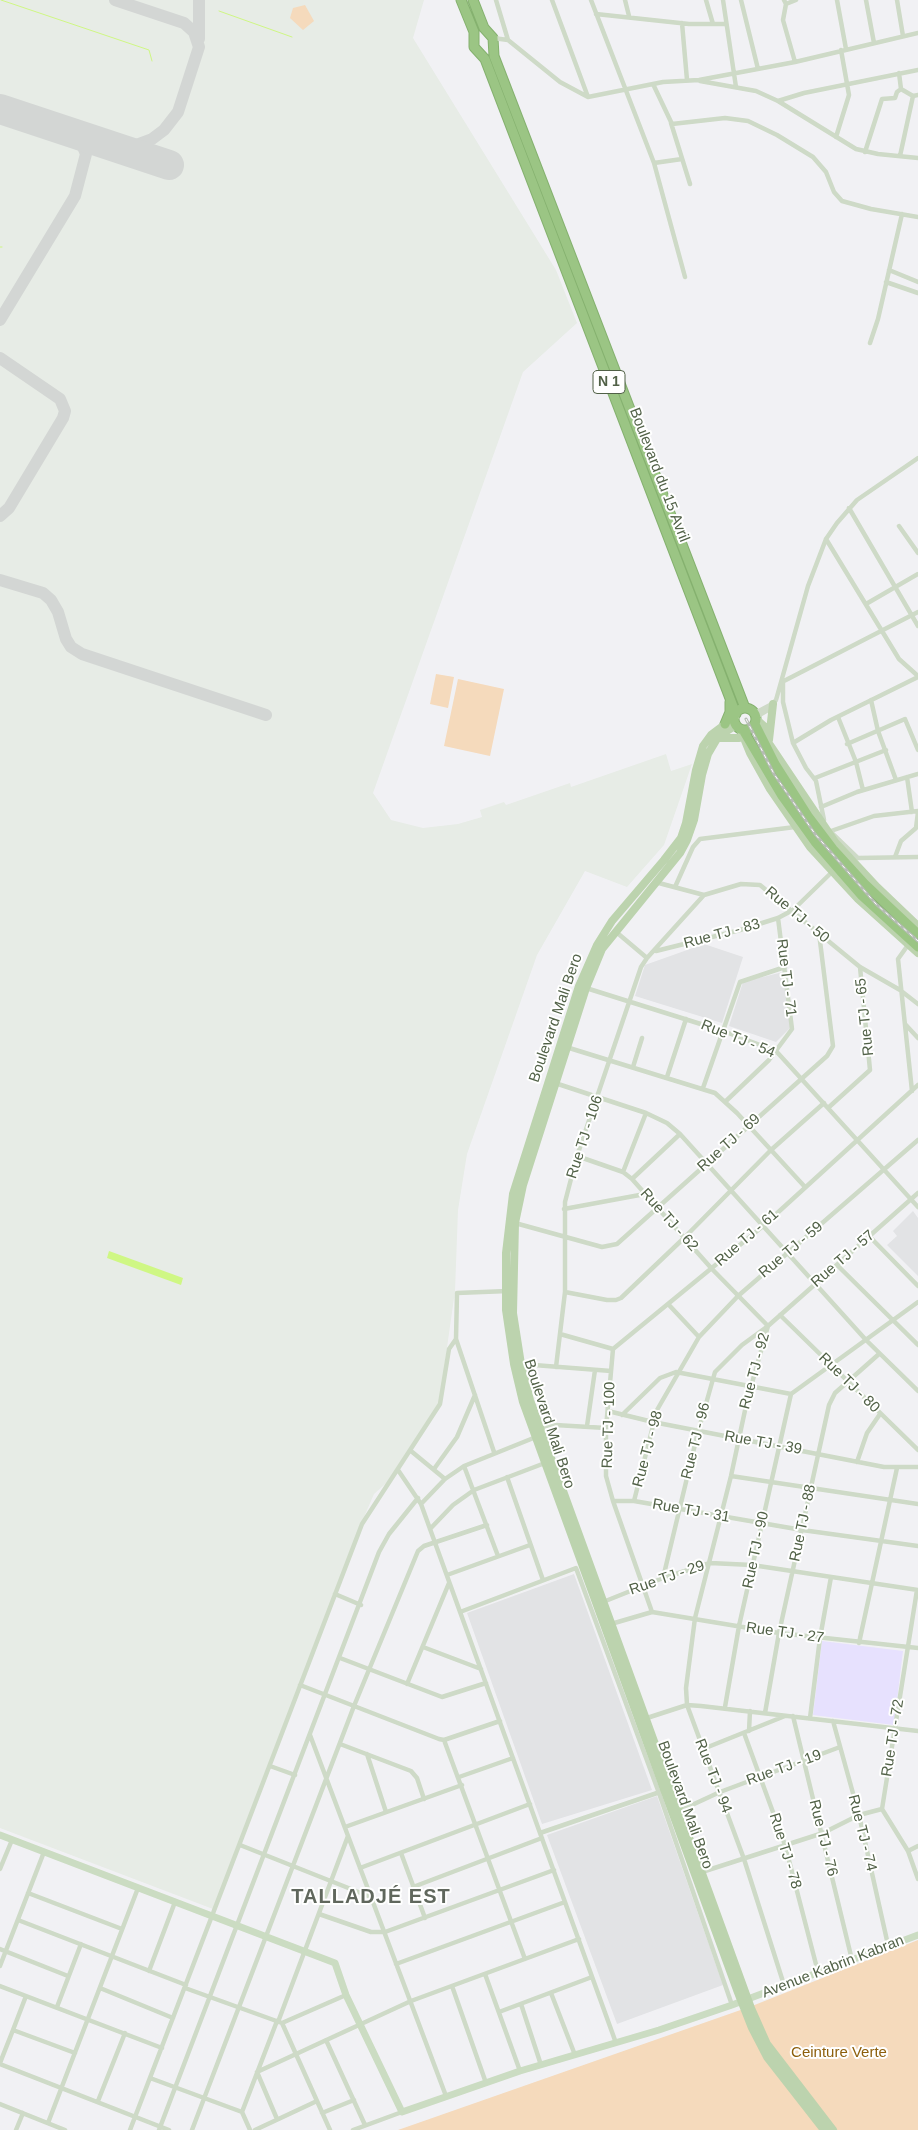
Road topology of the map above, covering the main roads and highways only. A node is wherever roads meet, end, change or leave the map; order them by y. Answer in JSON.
{"nodes":[{"id":1,"x":462,"y":0,"type":"edge"},
{"id":2,"x":473,"y":0,"type":"edge"},
{"id":3,"x":474,"y":36,"type":"junction"},
{"id":4,"x":492,"y":38,"type":"junction"},
{"id":5,"x":479,"y":51,"type":"junction"},
{"id":6,"x":730,"y":699,"type":"junction"},
{"id":7,"x":773,"y":704,"type":"road end"},
{"id":8,"x":745,"y":708,"type":"junction"},
{"id":9,"x":756,"y":719,"type":"junction"},
{"id":10,"x":725,"y":724,"type":"junction"},
{"id":11,"x":738,"y":726,"type":"junction"},
{"id":12,"x":716,"y":738,"type":"junction"},
{"id":13,"x":769,"y":742,"type":"junction"},
{"id":14,"x":652,"y":881,"type":"junction"},
{"id":15,"x":918,"y":926,"type":"edge"},
{"id":16,"x":918,"y":934,"type":"edge"},
{"id":17,"x":918,"y":948,"type":"edge"},
{"id":18,"x":918,"y":954,"type":"edge"},
{"id":19,"x":551,"y":1082,"type":"junction"},
{"id":20,"x":509,"y":1291,"type":"junction"},
{"id":21,"x":536,"y":1431,"type":"junction"},
{"id":22,"x":600,"y":1603,"type":"junction"},
{"id":23,"x":676,"y":1812,"type":"junction"},
{"id":24,"x":741,"y":1990,"type":"junction"},
{"id":25,"x":748,"y":2010,"type":"junction"},
{"id":26,"x":824,"y":2130,"type":"edge"},
{"id":27,"x":833,"y":2130,"type":"edge"}],
"edges":[{"from":1,"to":3,"type":"highway"},
{"from":2,"to":4,"type":"highway","name":"Boulevard du 15 Avril","number":"N 1"},
{"from":3,"to":4,"type":"highway"},
{"from":3,"to":5,"type":"highway"},
{"from":4,"to":5,"type":"highway"},
{"from":4,"to":8,"type":"highway","name":"Boulevard du 15 Avril","number":"N 1"},
{"from":5,"to":6,"type":"highway","name":"Boulevard du 15 Avril","number":"N 1"},
{"from":6,"to":10,"type":"highway"},
{"from":6,"to":11,"type":"highway","name":"Boulevard du 15 Avril","number":"N 1"},
{"from":7,"to":13,"type":"main road"},
{"from":8,"to":9,"type":"highway"},
{"from":8,"to":11,"type":"highway"},
{"from":9,"to":11,"type":"highway"},
{"from":9,"to":13,"type":"main road"},
{"from":9,"to":16,"type":"highway"},
{"from":10,"to":11,"type":"main road","name":"Boulevard Mali Bero"},
{"from":10,"to":14,"type":"main road","name":"Boulevard Mali Bero"},
{"from":11,"to":12,"type":"main road"},
{"from":11,"to":12,"type":"main road"},
{"from":11,"to":17,"type":"highway","name":"Boulevard du 15 Avril"},
{"from":11,"to":18,"type":"main road","name":"Boulevard du 15 Avril"},
{"from":12,"to":14,"type":"main road","name":"Boulevard Mali Bero"},
{"from":13,"to":15,"type":"main road"},
{"from":14,"to":19,"type":"main road","name":"Boulevard Mali Bero"},
{"from":14,"to":19,"type":"main road","name":"Boulevard Mali Bero"},
{"from":19,"to":20,"type":"main road","name":"Boulevard Mali Bero"},
{"from":19,"to":20,"type":"main road","name":"Boulevard Mali Bero"},
{"from":20,"to":21,"type":"main road","name":"Boulevard Mali Bero"},
{"from":20,"to":21,"type":"main road","name":"Boulevard Mali Bero"},
{"from":21,"to":22,"type":"main road","name":"Boulevard Mali Bero"},
{"from":21,"to":22,"type":"main road","name":"Boulevard Mali Bero"},
{"from":22,"to":23,"type":"main road","name":"Boulevard Mali Bero"},
{"from":22,"to":23,"type":"main road","name":"Boulevard Mali Bero"},
{"from":23,"to":24,"type":"main road","name":"Boulevard Mali Bero"},
{"from":23,"to":24,"type":"main road","name":"Boulevard Mali Bero"},
{"from":24,"to":25,"type":"main road"},
{"from":25,"to":26,"type":"main road"},
{"from":25,"to":27,"type":"main road"}]}
